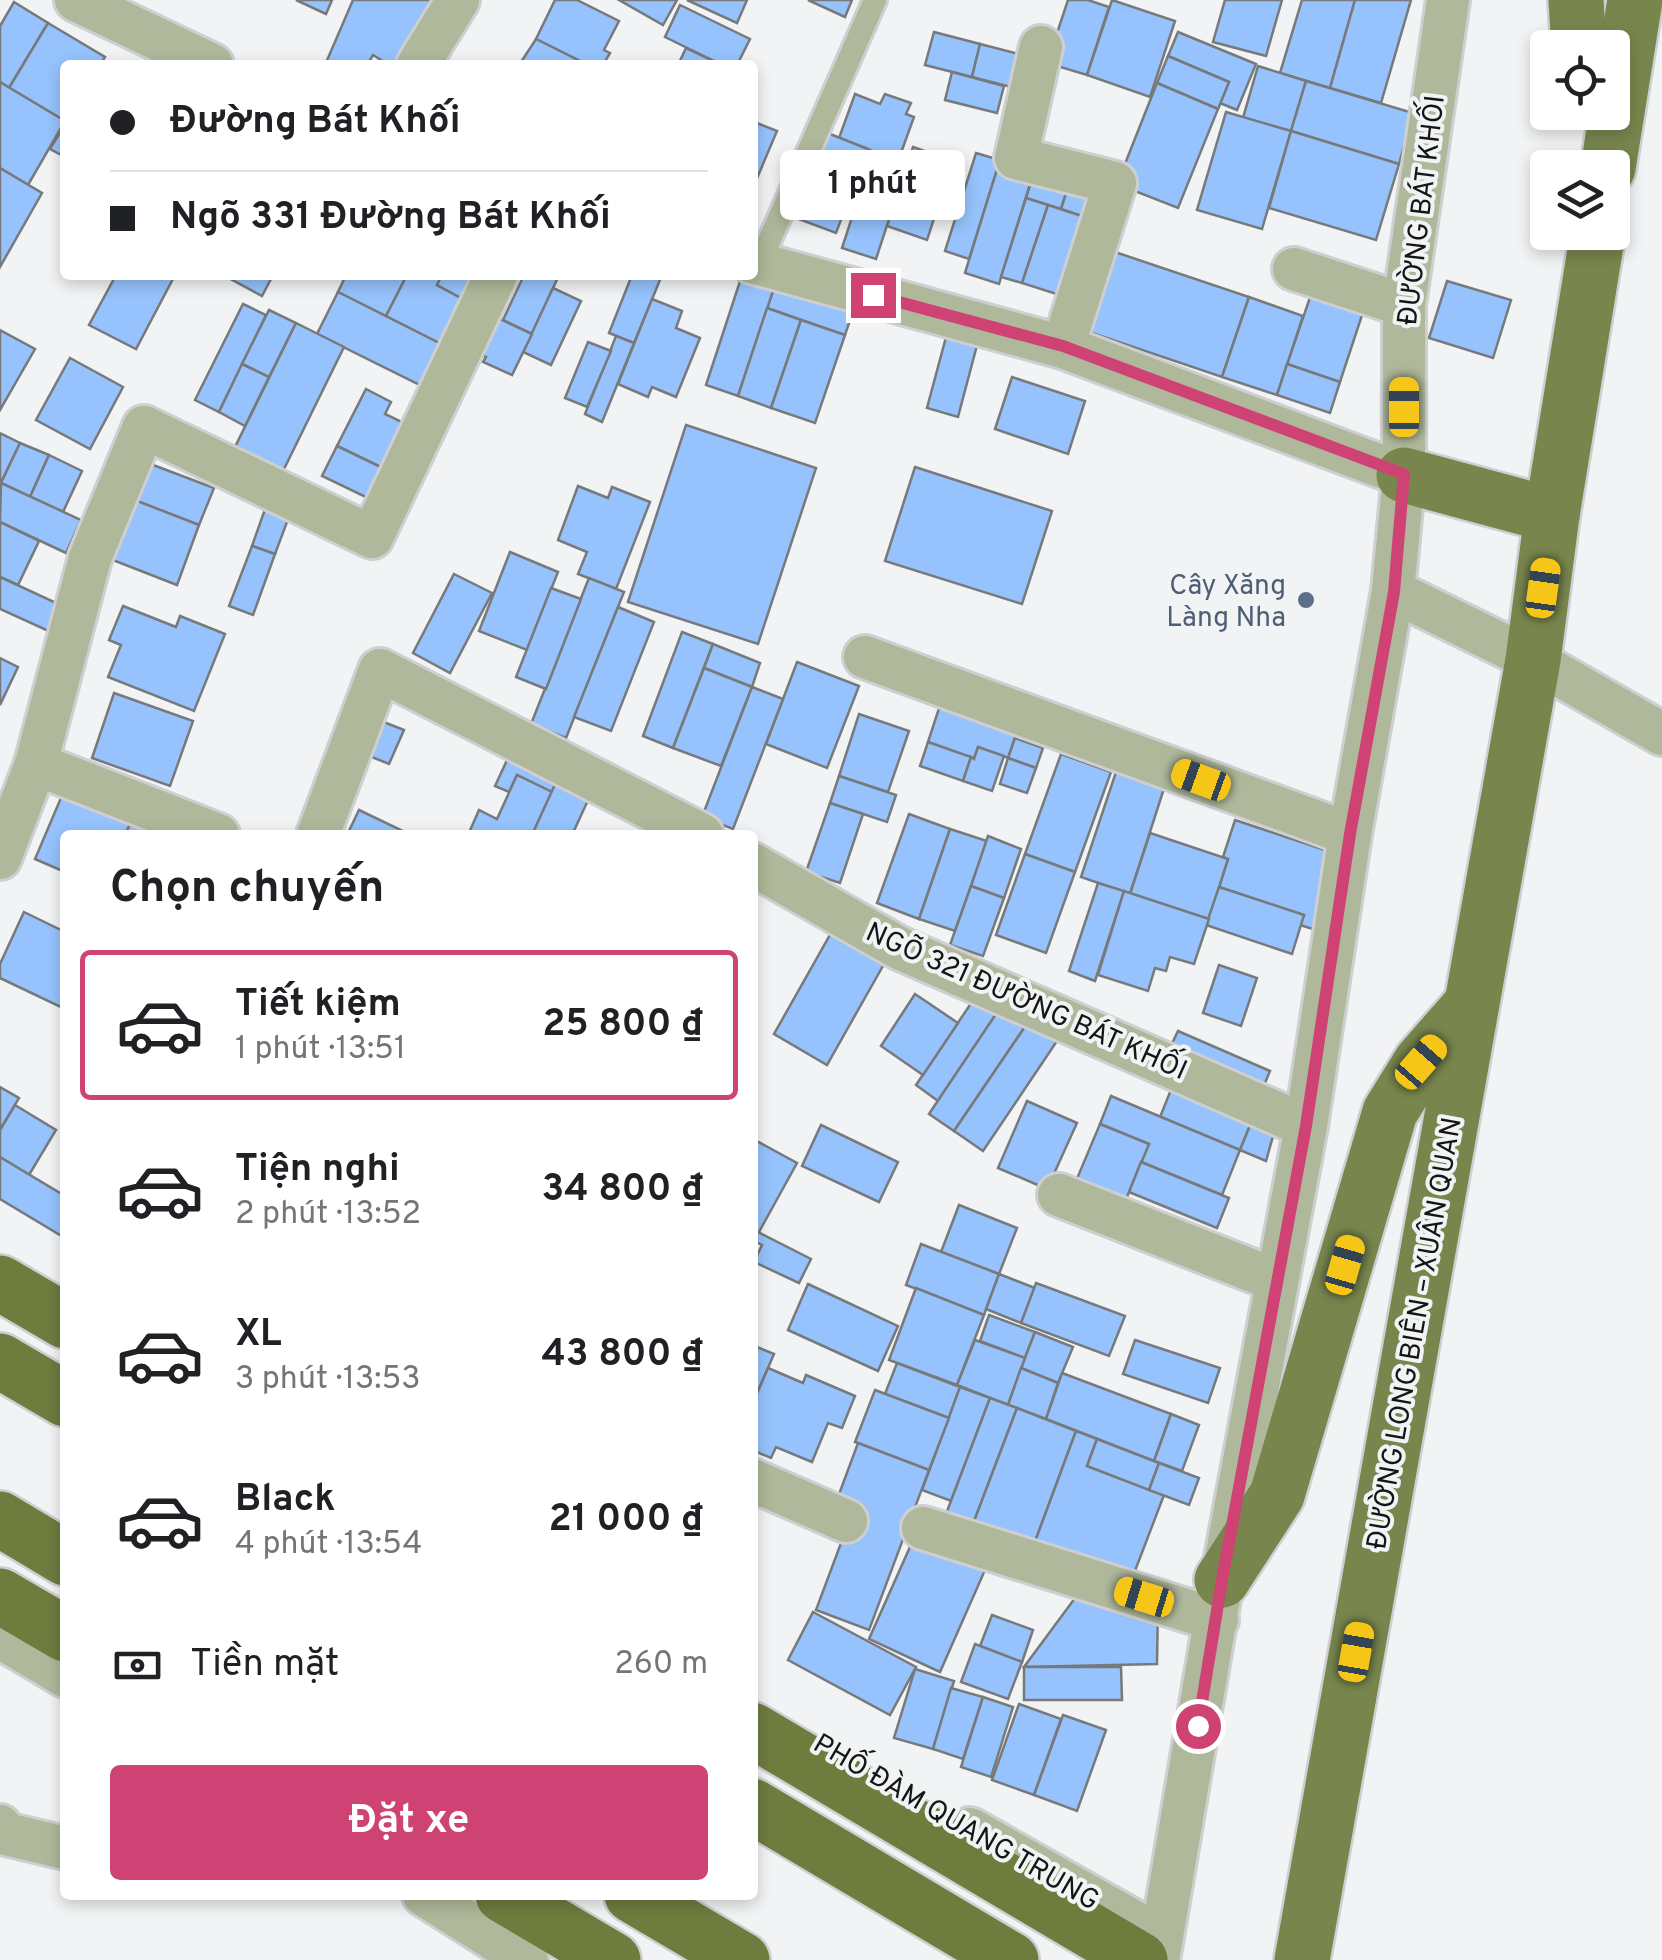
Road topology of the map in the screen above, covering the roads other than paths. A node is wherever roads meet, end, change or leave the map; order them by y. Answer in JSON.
{"nodes":[{"id":1,"x":76,"y":0,"type":"edge"},
{"id":2,"x":458,"y":0,"type":"edge"},
{"id":3,"x":875,"y":0,"type":"edge"},
{"id":4,"x":1448,"y":0,"type":"edge"},
{"id":5,"x":1576,"y":0,"type":"edge"},
{"id":6,"x":1635,"y":0,"type":"edge"},
{"id":7,"x":118,"y":9,"type":"edge"},
{"id":8,"x":1578,"y":30,"type":"edge"},
{"id":9,"x":1041,"y":48,"type":"dead end"},
{"id":10,"x":204,"y":60,"type":"edge"},
{"id":11,"x":421,"y":60,"type":"edge"},
{"id":12,"x":1611,"y":150,"type":"edge"},
{"id":13,"x":1593,"y":250,"type":"edge"},
{"id":14,"x":758,"y":259,"type":"edge"},
{"id":15,"x":758,"y":264,"type":"edge"},
{"id":16,"x":1294,"y":269,"type":"dead end"},
{"id":17,"x":494,"y":280,"type":"edge"},
{"id":18,"x":1404,"y":305,"type":"junction"},
{"id":19,"x":1063,"y":346,"type":"junction"},
{"id":20,"x":1404,"y":474,"type":"junction"},
{"id":21,"x":1552,"y":515,"type":"junction"},
{"id":22,"x":1394,"y":592,"type":"junction"},
{"id":23,"x":865,"y":657,"type":"dead end"},
{"id":24,"x":1533,"y":660,"type":"junction"},
{"id":25,"x":1662,"y":734,"type":"edge"},
{"id":26,"x":36,"y":764,"type":"junction"},
{"id":27,"x":205,"y":830,"type":"edge"},
{"id":28,"x":320,"y":830,"type":"edge"},
{"id":29,"x":692,"y":830,"type":"edge"},
{"id":30,"x":1350,"y":834,"type":"junction"},
{"id":31,"x":0,"y":858,"type":"edge"},
{"id":32,"x":758,"y":867,"type":"edge"},
{"id":33,"x":1470,"y":1006,"type":"junction"},
{"id":34,"x":1306,"y":1126,"type":"junction"},
{"id":35,"x":1059,"y":1195,"type":"dead end"},
{"id":36,"x":0,"y":1256,"type":"edge"},
{"id":37,"x":1276,"y":1280,"type":"junction"},
{"id":38,"x":0,"y":1283,"type":"edge"},
{"id":39,"x":60,"y":1294,"type":"edge"},
{"id":40,"x":60,"y":1318,"type":"edge"},
{"id":41,"x":0,"y":1361,"type":"edge"},
{"id":42,"x":60,"y":1396,"type":"edge"},
{"id":43,"x":758,"y":1483,"type":"edge"},
{"id":44,"x":0,"y":1520,"type":"edge"},
{"id":45,"x":846,"y":1520,"type":"dead end"},
{"id":46,"x":923,"y":1528,"type":"dead end"},
{"id":47,"x":60,"y":1555,"type":"edge"},
{"id":48,"x":0,"y":1596,"type":"edge"},
{"id":49,"x":1220,"y":1600,"type":"junction"},
{"id":50,"x":60,"y":1631,"type":"edge"},
{"id":51,"x":0,"y":1637,"type":"edge"},
{"id":52,"x":60,"y":1673,"type":"edge"},
{"id":53,"x":758,"y":1709,"type":"edge"},
{"id":54,"x":758,"y":1733,"type":"edge"},
{"id":55,"x":758,"y":1810,"type":"edge"},
{"id":56,"x":0,"y":1826,"type":"edge"},
{"id":57,"x":60,"y":1847,"type":"edge"},
{"id":58,"x":432,"y":1900,"type":"edge"},
{"id":59,"x":512,"y":1900,"type":"edge"},
{"id":60,"x":640,"y":1900,"type":"edge"},
{"id":61,"x":1153,"y":1952,"type":"edge"},
{"id":62,"x":527,"y":1960,"type":"edge"},
{"id":63,"x":613,"y":1960,"type":"edge"},
{"id":64,"x":742,"y":1960,"type":"edge"},
{"id":65,"x":1011,"y":1960,"type":"edge"},
{"id":66,"x":1302,"y":1960,"type":"edge"}],
"edges":[{"from":1,"to":7,"type":"street"},
{"from":2,"to":11,"type":"street"},
{"from":3,"to":14,"type":"lane"},
{"from":4,"to":18,"type":"street","name":"ĐƯỜNG BÁT KHỐI"},
{"from":5,"to":8,"type":"main road"},
{"from":6,"to":12,"type":"main road"},
{"from":7,"to":10,"type":"street"},
{"from":9,"to":19,"type":"street"},
{"from":13,"to":21,"type":"main road","name":"ĐƯỜNG LONG BIÊN – XUÂN QUAN"},
{"from":15,"to":19,"type":"street"},
{"from":16,"to":18,"type":"street"},
{"from":17,"to":26,"type":"street"},
{"from":18,"to":20,"type":"street","name":"ĐƯỜNG BÁT KHỐI"},
{"from":19,"to":20,"type":"street"},
{"from":20,"to":21,"type":"main road"},
{"from":20,"to":22,"type":"street","name":"ĐƯỜNG BÁT KHỐI"},
{"from":21,"to":24,"type":"main road","name":"ĐƯỜNG LONG BIÊN – XUÂN QUAN"},
{"from":22,"to":24,"type":"street"},
{"from":22,"to":30,"type":"street","name":"ĐƯỜNG BÁT KHỐI"},
{"from":23,"to":30,"type":"street"},
{"from":24,"to":25,"type":"street"},
{"from":24,"to":33,"type":"main road","name":"ĐƯỜNG LONG BIÊN – XUÂN QUAN"},
{"from":26,"to":27,"type":"street"},
{"from":26,"to":31,"type":"street"},
{"from":28,"to":29,"type":"street"},
{"from":30,"to":34,"type":"street","name":"ĐƯỜNG BÁT KHỐI"},
{"from":32,"to":34,"type":"street","name":"NGÕ 321 ĐƯỜNG BÁT KHỐI"},
{"from":33,"to":49,"type":"main road"},
{"from":33,"to":66,"type":"main road","name":"ĐƯỜNG LONG BIÊN – XUÂN QUAN"},
{"from":34,"to":37,"type":"street","name":"ĐƯỜNG BÁT KHỐI"},
{"from":35,"to":37,"type":"street"},
{"from":36,"to":39,"type":"street"},
{"from":37,"to":49,"type":"street","name":"ĐƯỜNG BÁT KHỐI"},
{"from":38,"to":40,"type":"highway"},
{"from":41,"to":42,"type":"highway"},
{"from":43,"to":45,"type":"street"},
{"from":44,"to":47,"type":"highway"},
{"from":46,"to":49,"type":"street"},
{"from":48,"to":50,"type":"highway"},
{"from":49,"to":61,"type":"street","name":"ĐƯỜNG BÁT KHỐI"},
{"from":51,"to":52,"type":"street"},
{"from":53,"to":61,"type":"street","name":"PHỐ ĐÀM QUANG TRUNG"},
{"from":54,"to":61,"type":"highway"},
{"from":55,"to":65,"type":"highway"},
{"from":56,"to":57,"type":"street"},
{"from":58,"to":62,"type":"street"},
{"from":59,"to":63,"type":"highway"},
{"from":60,"to":64,"type":"highway"}]}
